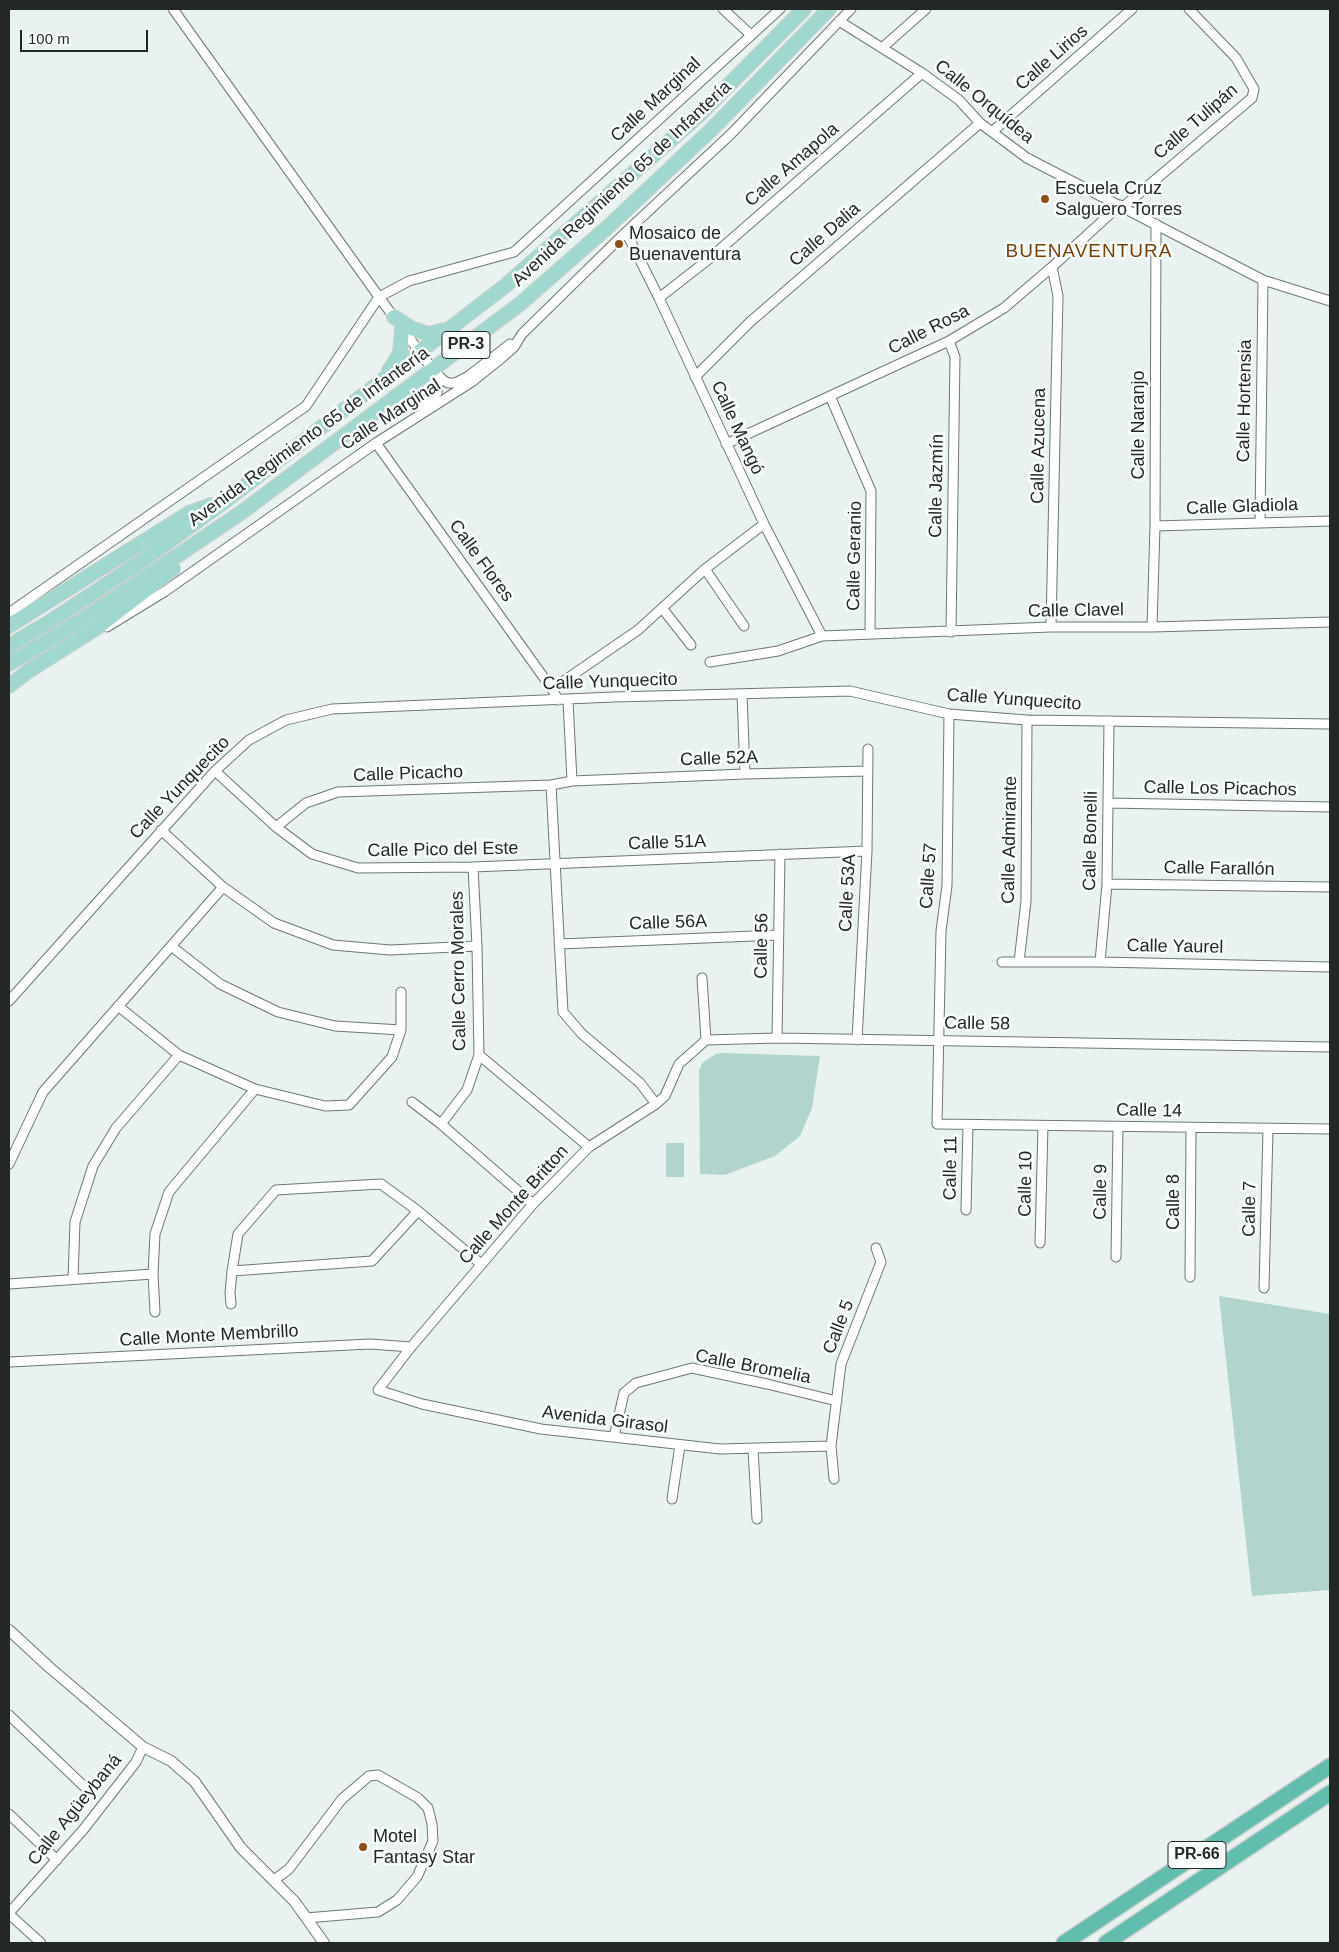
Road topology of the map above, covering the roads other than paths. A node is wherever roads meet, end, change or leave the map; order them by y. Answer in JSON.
{"nodes":[{"id":1,"x":173,"y":9,"type":"edge"},
{"id":2,"x":722,"y":9,"type":"edge"},
{"id":3,"x":780,"y":9,"type":"edge"},
{"id":4,"x":804,"y":9,"type":"edge"},
{"id":5,"x":829,"y":9,"type":"edge"},
{"id":6,"x":851,"y":9,"type":"edge"},
{"id":7,"x":926,"y":9,"type":"edge"},
{"id":8,"x":1132,"y":9,"type":"edge"},
{"id":9,"x":1189,"y":9,"type":"edge"},
{"id":10,"x":839,"y":21,"type":"junction"},
{"id":11,"x":751,"y":35,"type":"junction"},
{"id":12,"x":882,"y":48,"type":"junction"},
{"id":13,"x":922,"y":73,"type":"junction"},
{"id":14,"x":980,"y":123,"type":"junction"},
{"id":15,"x":993,"y":131,"type":"junction"},
{"id":16,"x":1122,"y":206,"type":"junction"},
{"id":17,"x":1156,"y":224,"type":"junction"},
{"id":18,"x":626,"y":232,"type":"junction"},
{"id":19,"x":1052,"y":267,"type":"junction"},
{"id":20,"x":1263,"y":280,"type":"junction"},
{"id":21,"x":379,"y":296,"type":"junction"},
{"id":22,"x":658,"y":298,"type":"junction"},
{"id":23,"x":1330,"y":301,"type":"edge"},
{"id":24,"x":398,"y":322,"type":"junction"},
{"id":25,"x":452,"y":326,"type":"junction"},
{"id":26,"x":522,"y":334,"type":"junction"},
{"id":27,"x":949,"y":341,"type":"junction"},
{"id":28,"x":420,"y":352,"type":"junction"},
{"id":29,"x":434,"y":370,"type":"junction"},
{"id":30,"x":695,"y":377,"type":"junction"},
{"id":31,"x":379,"y":382,"type":"junction"},
{"id":32,"x":830,"y":396,"type":"junction"},
{"id":33,"x":404,"y":424,"type":"junction"},
{"id":34,"x":376,"y":443,"type":"junction"},
{"id":35,"x":726,"y":444,"type":"junction"},
{"id":36,"x":228,"y":499,"type":"junction"},
{"id":37,"x":242,"y":512,"type":"junction"},
{"id":38,"x":1330,"y":521,"type":"edge"},
{"id":39,"x":1260,"y":522,"type":"junction"},
{"id":40,"x":764,"y":524,"type":"junction"},
{"id":41,"x":1155,"y":526,"type":"junction"},
{"id":42,"x":705,"y":570,"type":"junction"},
{"id":43,"x":662,"y":608,"type":"junction"},
{"id":44,"x":9,"y":613,"type":"edge"},
{"id":45,"x":1330,"y":622,"type":"edge"},
{"id":46,"x":9,"y":626,"type":"edge"},
{"id":47,"x":744,"y":626,"type":"dead end"},
{"id":48,"x":1051,"y":627,"type":"junction"},
{"id":49,"x":1152,"y":627,"type":"junction"},
{"id":50,"x":951,"y":632,"type":"junction"},
{"id":51,"x":870,"y":634,"type":"junction"},
{"id":52,"x":822,"y":636,"type":"junction"},
{"id":53,"x":691,"y":645,"type":"dead end"},
{"id":54,"x":9,"y":646,"type":"edge"},
{"id":55,"x":710,"y":662,"type":"dead end"},
{"id":56,"x":9,"y":664,"type":"edge"},
{"id":57,"x":9,"y":687,"type":"edge"},
{"id":58,"x":552,"y":689,"type":"junction"},
{"id":59,"x":742,"y":694,"type":"junction"},
{"id":60,"x":558,"y":700,"type":"junction"},
{"id":61,"x":568,"y":700,"type":"junction"},
{"id":62,"x":948,"y":714,"type":"junction"},
{"id":63,"x":1028,"y":720,"type":"junction"},
{"id":64,"x":1109,"y":721,"type":"junction"},
{"id":65,"x":1330,"y":724,"type":"edge"},
{"id":66,"x":868,"y":749,"type":"dead end"},
{"id":67,"x":215,"y":771,"type":"junction"},
{"id":68,"x":867,"y":771,"type":"junction"},
{"id":69,"x":745,"y":774,"type":"junction"},
{"id":70,"x":572,"y":781,"type":"junction"},
{"id":71,"x":551,"y":785,"type":"junction"},
{"id":72,"x":1108,"y":803,"type":"junction"},
{"id":73,"x":1330,"y":807,"type":"edge"},
{"id":74,"x":276,"y":826,"type":"junction"},
{"id":75,"x":161,"y":830,"type":"junction"},
{"id":76,"x":866,"y":851,"type":"junction"},
{"id":77,"x":780,"y":854,"type":"junction"},
{"id":78,"x":554,"y":864,"type":"junction"},
{"id":79,"x":472,"y":867,"type":"junction"},
{"id":80,"x":1107,"y":884,"type":"junction"},
{"id":81,"x":223,"y":887,"type":"junction"},
{"id":82,"x":1330,"y":887,"type":"edge"},
{"id":83,"x":778,"y":934,"type":"junction"},
{"id":84,"x":559,"y":944,"type":"junction"},
{"id":85,"x":171,"y":946,"type":"junction"},
{"id":86,"x":477,"y":946,"type":"junction"},
{"id":87,"x":1002,"y":962,"type":"dead end"},
{"id":88,"x":1019,"y":962,"type":"junction"},
{"id":89,"x":1100,"y":962,"type":"junction"},
{"id":90,"x":1330,"y":967,"type":"edge"},
{"id":91,"x":702,"y":978,"type":"dead end"},
{"id":92,"x":401,"y":992,"type":"dead end"},
{"id":93,"x":9,"y":1000,"type":"edge"},
{"id":94,"x":118,"y":1006,"type":"junction"},
{"id":95,"x":401,"y":1030,"type":"junction"},
{"id":96,"x":777,"y":1038,"type":"junction"},
{"id":97,"x":706,"y":1040,"type":"junction"},
{"id":98,"x":857,"y":1040,"type":"junction"},
{"id":99,"x":938,"y":1040,"type":"junction"},
{"id":100,"x":1330,"y":1047,"type":"edge"},
{"id":101,"x":179,"y":1055,"type":"junction"},
{"id":102,"x":479,"y":1055,"type":"junction"},
{"id":103,"x":255,"y":1089,"type":"junction"},
{"id":104,"x":412,"y":1102,"type":"dead end"},
{"id":105,"x":656,"y":1104,"type":"junction"},
{"id":106,"x":441,"y":1124,"type":"junction"},
{"id":107,"x":937,"y":1124,"type":"joint"},
{"id":108,"x":968,"y":1126,"type":"junction"},
{"id":109,"x":1043,"y":1126,"type":"junction"},
{"id":110,"x":1118,"y":1127,"type":"junction"},
{"id":111,"x":1191,"y":1128,"type":"junction"},
{"id":112,"x":1330,"y":1129,"type":"edge"},
{"id":113,"x":1268,"y":1130,"type":"junction"},
{"id":114,"x":589,"y":1147,"type":"junction"},
{"id":115,"x":9,"y":1164,"type":"edge"},
{"id":116,"x":533,"y":1204,"type":"junction"},
{"id":117,"x":418,"y":1210,"type":"junction"},
{"id":118,"x":966,"y":1210,"type":"dead end"},
{"id":119,"x":1040,"y":1243,"type":"dead end"},
{"id":120,"x":876,"y":1248,"type":"dead end"},
{"id":121,"x":1116,"y":1257,"type":"dead end"},
{"id":122,"x":482,"y":1264,"type":"junction"},
{"id":123,"x":232,"y":1271,"type":"junction"},
{"id":124,"x":153,"y":1274,"type":"junction"},
{"id":125,"x":1190,"y":1277,"type":"dead end"},
{"id":126,"x":73,"y":1278,"type":"junction"},
{"id":127,"x":9,"y":1284,"type":"edge"},
{"id":128,"x":1264,"y":1288,"type":"dead end"},
{"id":129,"x":231,"y":1304,"type":"dead end"},
{"id":130,"x":155,"y":1312,"type":"dead end"},
{"id":131,"x":411,"y":1347,"type":"junction"},
{"id":132,"x":9,"y":1362,"type":"edge"},
{"id":133,"x":378,"y":1390,"type":"joint"},
{"id":134,"x":836,"y":1401,"type":"junction"},
{"id":135,"x":614,"y":1437,"type":"junction"},
{"id":136,"x":680,"y":1445,"type":"junction"},
{"id":137,"x":831,"y":1446,"type":"junction"},
{"id":138,"x":753,"y":1448,"type":"junction"},
{"id":139,"x":834,"y":1479,"type":"dead end"},
{"id":140,"x":672,"y":1499,"type":"dead end"},
{"id":141,"x":756,"y":1519,"type":"dead end"},
{"id":142,"x":9,"y":1630,"type":"edge"},
{"id":143,"x":10,"y":1720,"type":"edge"},
{"id":144,"x":143,"y":1747,"type":"junction"},
{"id":145,"x":1330,"y":1766,"type":"edge"},
{"id":146,"x":89,"y":1791,"type":"dead end"},
{"id":147,"x":1330,"y":1794,"type":"edge"},
{"id":148,"x":9,"y":1814,"type":"edge"},
{"id":149,"x":58,"y":1860,"type":"junction"},
{"id":150,"x":274,"y":1880,"type":"junction"},
{"id":151,"x":9,"y":1913,"type":"edge"},
{"id":152,"x":306,"y":1918,"type":"junction"},
{"id":153,"x":41,"y":1943,"type":"edge"},
{"id":154,"x":324,"y":1943,"type":"edge"},
{"id":155,"x":1064,"y":1943,"type":"edge"},
{"id":156,"x":1106,"y":1943,"type":"edge"}],
"edges":[{"from":1,"to":21,"type":"street"},
{"from":2,"to":11,"type":"street"},
{"from":3,"to":11,"type":"street","name":"Calle Marginal"},
{"from":4,"to":25,"type":"main road","name":"Avenida Regimiento 65 de Infantería","number":"PR-3"},
{"from":5,"to":29,"type":"main road","name":"Avenida Regimiento 65 de Infantería","number":"PR-3"},
{"from":6,"to":10,"type":"street","name":"Calle Marginal"},
{"from":7,"to":12,"type":"street"},
{"from":8,"to":15,"type":"street","name":"Calle Lirios"},
{"from":9,"to":16,"type":"street","name":"Calle Tulipán"},
{"from":10,"to":12,"type":"street","name":"Calle Orquídea"},
{"from":10,"to":18,"type":"street","name":"Calle Marginal"},
{"from":11,"to":21,"type":"street","name":"Calle Marginal"},
{"from":12,"to":13,"type":"street","name":"Calle Orquídea"},
{"from":13,"to":14,"type":"street","name":"Calle Orquídea"},
{"from":13,"to":22,"type":"street","name":"Calle Amapola"},
{"from":14,"to":15,"type":"street","name":"Calle Orquídea"},
{"from":14,"to":30,"type":"street","name":"Calle Dalia"},
{"from":15,"to":16,"type":"street","name":"Calle Orquídea"},
{"from":16,"to":17,"type":"street","name":"Calle Orquídea"},
{"from":16,"to":19,"type":"street","name":"Calle Rosa"},
{"from":17,"to":20,"type":"street","name":"Calle Orquídea"},
{"from":17,"to":41,"type":"street","name":"Calle Naranjo"},
{"from":18,"to":22,"type":"street","name":"Calle Mangó"},
{"from":18,"to":26,"type":"street","name":"Calle Marginal"},
{"from":19,"to":27,"type":"street","name":"Calle Rosa"},
{"from":19,"to":48,"type":"street","name":"Calle Azucena"},
{"from":20,"to":23,"type":"street","name":"Calle Orquídea"},
{"from":20,"to":39,"type":"street","name":"Calle Hortensia"},
{"from":21,"to":24,"type":"street"},
{"from":21,"to":44,"type":"street"},
{"from":22,"to":30,"type":"street","name":"Calle Mangó"},
{"from":24,"to":25,"type":"main road"},
{"from":24,"to":28,"type":"street"},
{"from":24,"to":31,"type":"main road"},
{"from":25,"to":28,"type":"main road","name":"Avenida Regimiento 65 de Infantería","number":"PR-3"},
{"from":26,"to":29,"type":"street"},
{"from":26,"to":33,"type":"street","name":"Calle Marginal"},
{"from":27,"to":32,"type":"street","name":"Calle Rosa"},
{"from":27,"to":50,"type":"street","name":"Calle Jazmín"},
{"from":28,"to":29,"type":"street"},
{"from":28,"to":31,"type":"main road","name":"Avenida Regimiento 65 de Infantería","number":"PR-3"},
{"from":29,"to":33,"type":"street"},
{"from":29,"to":37,"type":"main road","name":"Avenida Regimiento 65 de Infantería","number":"PR-3"},
{"from":30,"to":35,"type":"street","name":"Calle Mangó"},
{"from":31,"to":36,"type":"main road","name":"Avenida Regimiento 65 de Infantería","number":"PR-3"},
{"from":32,"to":35,"type":"street","name":"Calle Rosa"},
{"from":32,"to":51,"type":"street","name":"Calle Geranio"},
{"from":33,"to":34,"type":"street","name":"Calle Marginal"},
{"from":34,"to":57,"type":"street","name":"Calle Marginal"},
{"from":34,"to":58,"type":"street","name":"Calle Flores"},
{"from":35,"to":40,"type":"street","name":"Calle Mangó"},
{"from":36,"to":46,"type":"main road"},
{"from":36,"to":54,"type":"main road","name":"Avenida Regimiento 65 de Infantería","number":"PR-3"},
{"from":37,"to":56,"type":"main road","name":"Avenida Regimiento 65 de Infantería","number":"PR-3"},
{"from":37,"to":57,"type":"main road"},
{"from":38,"to":39,"type":"street","name":"Calle Gladiola"},
{"from":39,"to":41,"type":"street","name":"Calle Gladiola"},
{"from":40,"to":42,"type":"street"},
{"from":40,"to":52,"type":"street","name":"Calle Mangó"},
{"from":41,"to":49,"type":"street","name":"Calle Naranjo"},
{"from":42,"to":43,"type":"street"},
{"from":42,"to":47,"type":"street"},
{"from":43,"to":53,"type":"street"},
{"from":43,"to":58,"type":"street"},
{"from":45,"to":49,"type":"street","name":"Calle Clavel"},
{"from":48,"to":49,"type":"street","name":"Calle Clavel"},
{"from":48,"to":50,"type":"street","name":"Calle Clavel"},
{"from":50,"to":51,"type":"street","name":"Calle Clavel"},
{"from":51,"to":52,"type":"street","name":"Calle Clavel"},
{"from":52,"to":55,"type":"street","name":"Calle Clavel"},
{"from":58,"to":60,"type":"street","name":"Calle Flores"},
{"from":59,"to":61,"type":"street","name":"Calle Yunquecito"},
{"from":59,"to":62,"type":"street","name":"Calle Yunquecito"},
{"from":59,"to":69,"type":"street"},
{"from":60,"to":61,"type":"street","name":"Calle Yunquecito"},
{"from":60,"to":67,"type":"street","name":"Calle Yunquecito"},
{"from":61,"to":70,"type":"street"},
{"from":62,"to":63,"type":"street","name":"Calle Yunquecito"},
{"from":62,"to":99,"type":"street","name":"Calle 57"},
{"from":63,"to":64,"type":"street","name":"Calle Yunquecito"},
{"from":63,"to":88,"type":"street","name":"Calle Admirante"},
{"from":64,"to":65,"type":"street","name":"Calle Yunquecito"},
{"from":64,"to":72,"type":"street","name":"Calle Bonelli"},
{"from":66,"to":68,"type":"street","name":"Calle 53A"},
{"from":67,"to":74,"type":"street","name":"Calle Pico del Este"},
{"from":67,"to":75,"type":"street","name":"Calle Yunquecito"},
{"from":68,"to":69,"type":"street","name":"Calle 52A"},
{"from":68,"to":76,"type":"street","name":"Calle 53A"},
{"from":69,"to":70,"type":"street","name":"Calle 52A"},
{"from":70,"to":71,"type":"street","name":"Calle 52A"},
{"from":71,"to":74,"type":"street","name":"Calle Picacho"},
{"from":71,"to":78,"type":"street"},
{"from":72,"to":73,"type":"street","name":"Calle Los Picachos"},
{"from":72,"to":80,"type":"street","name":"Calle Bonelli"},
{"from":74,"to":79,"type":"street","name":"Calle Pico del Este"},
{"from":75,"to":81,"type":"street"},
{"from":75,"to":93,"type":"street","name":"Calle Yunquecito"},
{"from":76,"to":77,"type":"street","name":"Calle 51A"},
{"from":76,"to":98,"type":"street","name":"Calle 53A"},
{"from":77,"to":78,"type":"street","name":"Calle 51A"},
{"from":77,"to":83,"type":"street","name":"Calle 56"},
{"from":78,"to":79,"type":"street","name":"Calle Pico del Este"},
{"from":78,"to":84,"type":"street"},
{"from":79,"to":86,"type":"street","name":"Calle Cerro Morales"},
{"from":80,"to":82,"type":"street","name":"Calle Farallón"},
{"from":80,"to":89,"type":"street","name":"Calle Bonelli"},
{"from":81,"to":85,"type":"street"},
{"from":81,"to":86,"type":"street"},
{"from":83,"to":84,"type":"street","name":"Calle 56A"},
{"from":83,"to":96,"type":"street","name":"Calle 56"},
{"from":84,"to":105,"type":"street"},
{"from":85,"to":94,"type":"street"},
{"from":85,"to":95,"type":"street"},
{"from":86,"to":102,"type":"street","name":"Calle Cerro Morales"},
{"from":87,"to":88,"type":"street","name":"Calle Yaurel"},
{"from":88,"to":89,"type":"street","name":"Calle Yaurel"},
{"from":89,"to":90,"type":"street","name":"Calle Yaurel"},
{"from":91,"to":97,"type":"street"},
{"from":92,"to":95,"type":"street"},
{"from":94,"to":101,"type":"street"},
{"from":94,"to":115,"type":"street"},
{"from":95,"to":103,"type":"street"},
{"from":96,"to":97,"type":"street","name":"Calle 58"},
{"from":96,"to":98,"type":"street","name":"Calle 58"},
{"from":97,"to":105,"type":"street"},
{"from":98,"to":99,"type":"street","name":"Calle 58"},
{"from":99,"to":100,"type":"street","name":"Calle 58"},
{"from":99,"to":107,"type":"street","name":"Calle 57"},
{"from":101,"to":103,"type":"street"},
{"from":101,"to":126,"type":"street"},
{"from":102,"to":106,"type":"street","name":"Calle Cerro Morales"},
{"from":102,"to":114,"type":"street"},
{"from":103,"to":124,"type":"street"},
{"from":104,"to":106,"type":"street"},
{"from":105,"to":114,"type":"street","name":"Calle Monte Britton"},
{"from":106,"to":116,"type":"street"},
{"from":107,"to":108,"type":"street","name":"Calle 14"},
{"from":108,"to":109,"type":"street","name":"Calle 14"},
{"from":108,"to":118,"type":"street","name":"Calle 11"},
{"from":109,"to":110,"type":"street","name":"Calle 14"},
{"from":109,"to":119,"type":"street","name":"Calle 10"},
{"from":110,"to":111,"type":"street","name":"Calle 14"},
{"from":110,"to":121,"type":"street","name":"Calle 9"},
{"from":111,"to":113,"type":"street","name":"Calle 14"},
{"from":111,"to":125,"type":"street","name":"Calle 8"},
{"from":112,"to":113,"type":"street","name":"Calle 14"},
{"from":113,"to":128,"type":"street","name":"Calle 7"},
{"from":114,"to":116,"type":"street","name":"Calle Monte Britton"},
{"from":116,"to":122,"type":"street","name":"Calle Monte Britton"},
{"from":117,"to":122,"type":"street"},
{"from":117,"to":123,"type":"street"},
{"from":117,"to":123,"type":"street"},
{"from":120,"to":134,"type":"street","name":"Calle 5"},
{"from":122,"to":131,"type":"street","name":"Calle Monte Britton"},
{"from":123,"to":129,"type":"street"},
{"from":124,"to":126,"type":"street"},
{"from":124,"to":130,"type":"street"},
{"from":126,"to":127,"type":"street"},
{"from":131,"to":132,"type":"street","name":"Calle Monte Membrillo"},
{"from":131,"to":133,"type":"street","name":"Calle Monte Britton"},
{"from":133,"to":135,"type":"street","name":"Avenida Girasol"},
{"from":134,"to":135,"type":"street","name":"Calle Bromelia"},
{"from":134,"to":137,"type":"street","name":"Calle 5"},
{"from":135,"to":136,"type":"street","name":"Avenida Girasol"},
{"from":136,"to":138,"type":"street","name":"Avenida Girasol"},
{"from":136,"to":140,"type":"street"},
{"from":137,"to":138,"type":"street","name":"Avenida Girasol"},
{"from":137,"to":139,"type":"street","name":"Calle 5"},
{"from":138,"to":141,"type":"street"},
{"from":142,"to":144,"type":"street"},
{"from":143,"to":146,"type":"street"},
{"from":144,"to":149,"type":"street","name":"Calle Agüeybaná"},
{"from":144,"to":150,"type":"street"},
{"from":145,"to":155,"type":"highway","number":"PR-66"},
{"from":147,"to":156,"type":"highway","number":"PR-66"},
{"from":148,"to":149,"type":"street"},
{"from":149,"to":151,"type":"street","name":"Calle Agüeybaná"},
{"from":150,"to":152,"type":"street"},
{"from":150,"to":152,"type":"street"},
{"from":151,"to":153,"type":"street"},
{"from":152,"to":154,"type":"street"}]}
